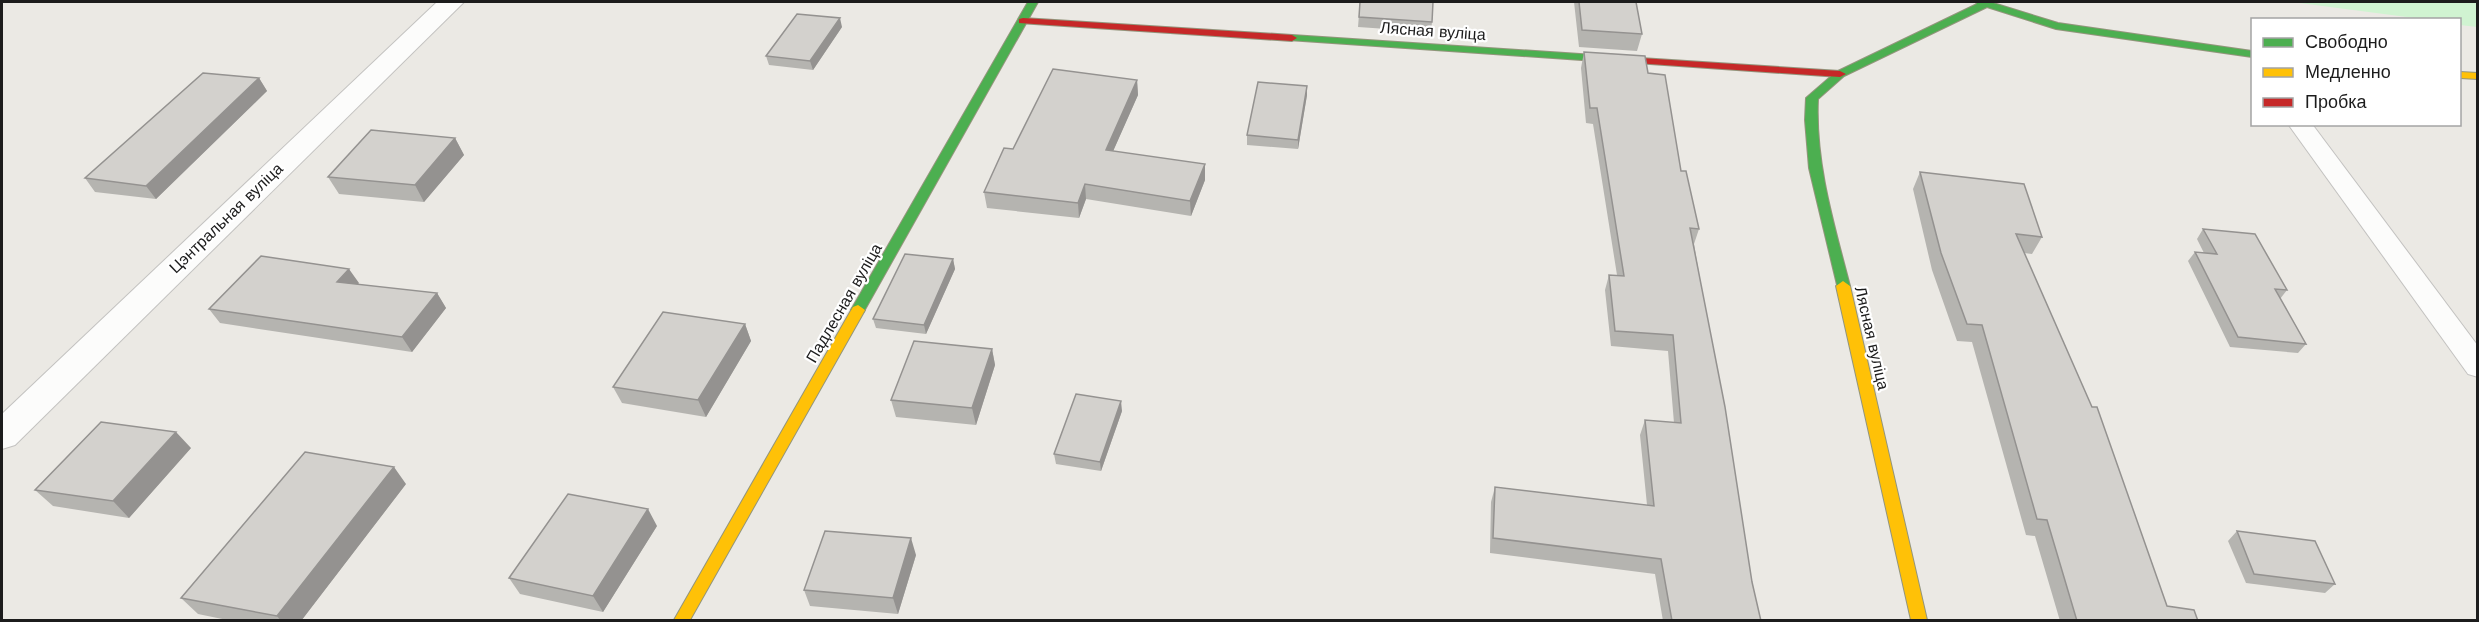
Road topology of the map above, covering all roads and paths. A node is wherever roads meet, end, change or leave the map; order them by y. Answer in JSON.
{"nodes":[{"id":1,"x":451,"y":2,"type":"edge"},
{"id":2,"x":1033,"y":2,"type":"edge"},
{"id":3,"x":1983,"y":3,"type":"edge"},
{"id":4,"x":1023,"y":21,"type":"junction"},
{"id":5,"x":2251,"y":56,"type":"edge"},
{"id":6,"x":1840,"y":74,"type":"junction"},
{"id":7,"x":2461,"y":75,"type":"edge"},
{"id":8,"x":2478,"y":76,"type":"edge"},
{"id":9,"x":2300,"y":126,"type":"edge"},
{"id":10,"x":2478,"y":367,"type":"edge"},
{"id":11,"x":2,"y":435,"type":"edge"},
{"id":12,"x":682,"y":621,"type":"edge"},
{"id":13,"x":1919,"y":621,"type":"edge"}],
"edges":[{"from":1,"to":11,"type":"street","name":"Цэнтральная вуліца"},
{"from":2,"to":4,"type":"street","name":"Падлесная вуліца"},
{"from":3,"to":5,"type":"street"},
{"from":3,"to":6,"type":"street","name":"Лясная вуліца"},
{"from":4,"to":6,"type":"street","name":"Лясная вуліца"},
{"from":4,"to":12,"type":"street","name":"Падлесная вуліца"},
{"from":6,"to":13,"type":"street","name":"Лясная вуліца"},
{"from":7,"to":8,"type":"street"},
{"from":9,"to":10,"type":"lane"}]}
